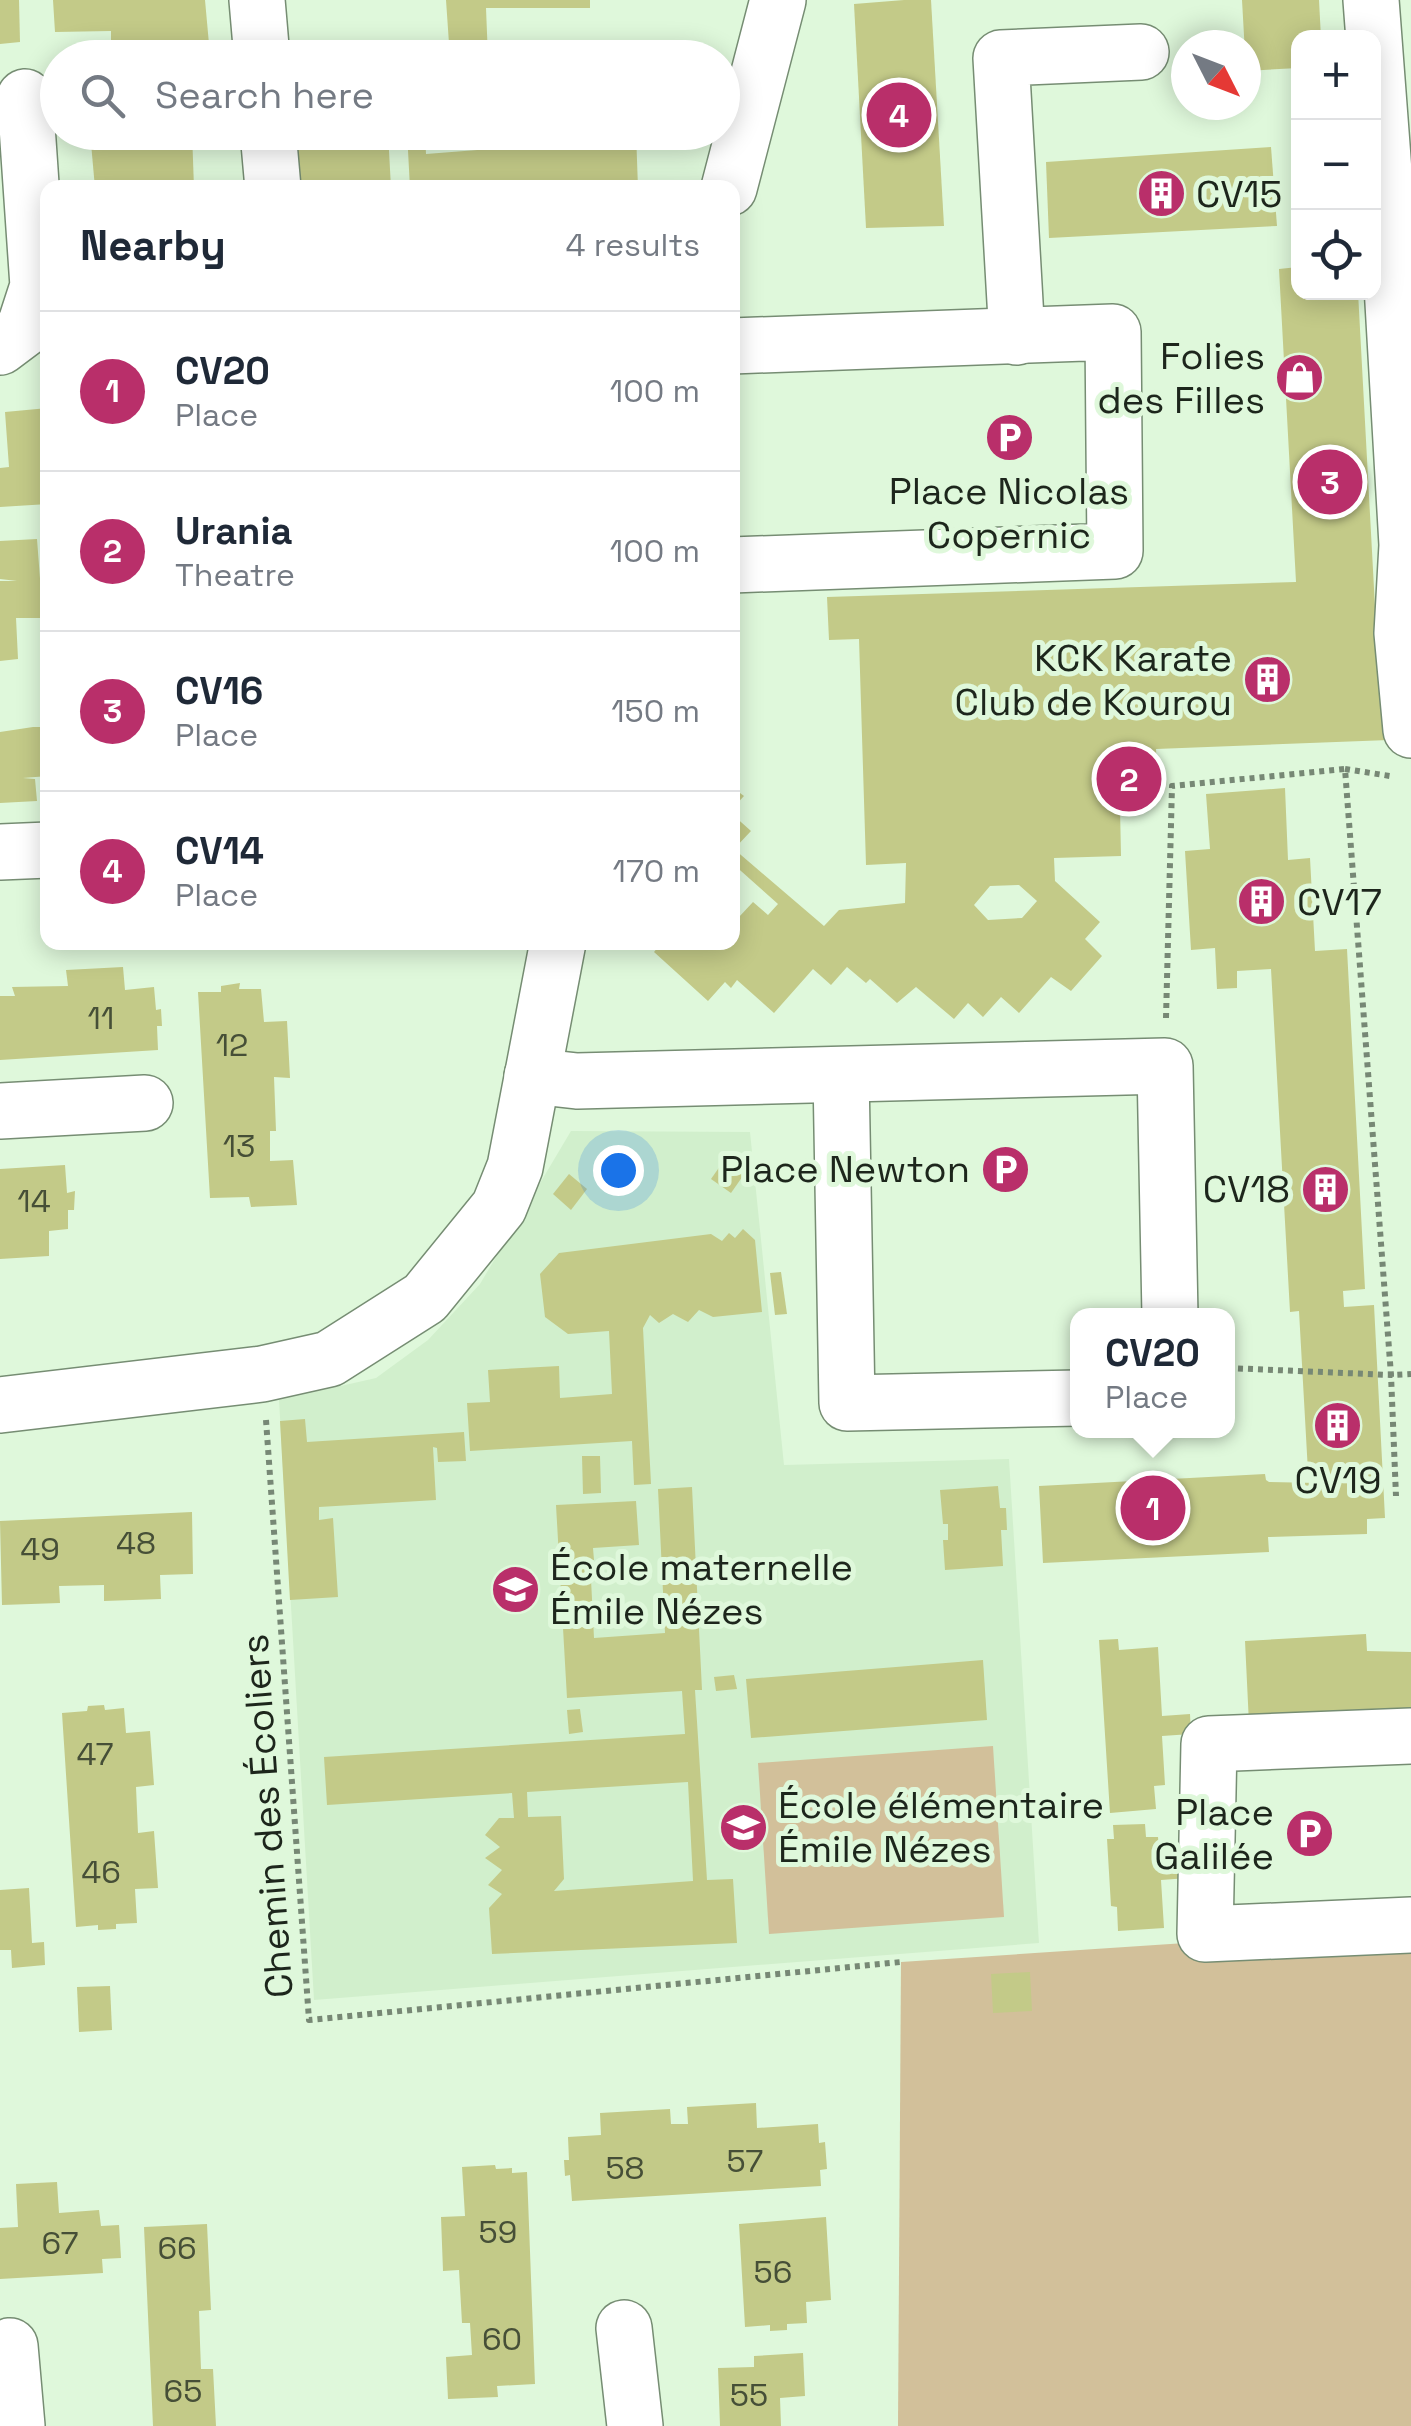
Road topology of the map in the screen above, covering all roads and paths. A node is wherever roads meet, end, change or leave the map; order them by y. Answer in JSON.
{"nodes":[{"id":1,"x":257,"y":0,"type":"edge"},
{"id":2,"x":778,"y":0,"type":"edge"},
{"id":3,"x":1371,"y":0,"type":"edge"},
{"id":4,"x":260,"y":40,"type":"edge"},
{"id":5,"x":1140,"y":52,"type":"dead end"},
{"id":6,"x":25,"y":96,"type":"dead end"},
{"id":7,"x":740,"y":143,"type":"edge"},
{"id":8,"x":270,"y":150,"type":"edge"},
{"id":9,"x":738,"y":150,"type":"edge"},
{"id":10,"x":272,"y":180,"type":"edge"},
{"id":11,"x":730,"y":180,"type":"edge"},
{"id":12,"x":1016,"y":337,"type":"junction"},
{"id":13,"x":740,"y":346,"type":"edge"},
{"id":14,"x":0,"y":347,"type":"edge"},
{"id":15,"x":740,"y":565,"type":"edge"},
{"id":16,"x":1403,"y":753,"type":"edge"},
{"id":17,"x":1344,"y":769,"type":"junction"},
{"id":18,"x":40,"y":850,"type":"edge"},
{"id":19,"x":0,"y":852,"type":"edge"},
{"id":20,"x":553,"y":950,"type":"edge"},
{"id":21,"x":1165,"y":1066,"type":"junction"},
{"id":22,"x":842,"y":1075,"type":"junction"},
{"id":23,"x":532,"y":1076,"type":"junction"},
{"id":24,"x":145,"y":1103,"type":"dead end"},
{"id":25,"x":0,"y":1111,"type":"edge"},
{"id":26,"x":1170,"y":1308,"type":"edge"},
{"id":27,"x":1235,"y":1368,"type":"edge"},
{"id":28,"x":262,"y":1374,"type":"junction"},
{"id":29,"x":1411,"y":1374,"type":"edge"},
{"id":30,"x":1391,"y":1375,"type":"junction"},
{"id":31,"x":1070,"y":1398,"type":"edge"},
{"id":32,"x":0,"y":1405,"type":"edge"},
{"id":33,"x":1396,"y":1496,"type":"dead end"},
{"id":34,"x":1411,"y":1736,"type":"edge"},
{"id":35,"x":1411,"y":1924,"type":"edge"},
{"id":36,"x":901,"y":1962,"type":"dead end"},
{"id":37,"x":624,"y":2328,"type":"dead end"},
{"id":38,"x":10,"y":2346,"type":"dead end"},
{"id":39,"x":17,"y":2426,"type":"edge"},
{"id":40,"x":635,"y":2426,"type":"edge"}],
"edges":[{"from":1,"to":4,"type":"street"},
{"from":2,"to":7,"type":"street"},
{"from":3,"to":16,"type":"street"},
{"from":5,"to":12,"type":"street"},
{"from":6,"to":14,"type":"street"},
{"from":8,"to":10,"type":"street"},
{"from":9,"to":11,"type":"street"},
{"from":12,"to":13,"type":"street"},
{"from":12,"to":15,"type":"street"},
{"from":16,"to":17,"type":"path"},
{"from":17,"to":21,"type":"path"},
{"from":17,"to":30,"type":"path"},
{"from":18,"to":19,"type":"street"},
{"from":20,"to":23,"type":"street"},
{"from":21,"to":22,"type":"street"},
{"from":21,"to":26,"type":"street"},
{"from":22,"to":23,"type":"street"},
{"from":22,"to":31,"type":"street"},
{"from":23,"to":28,"type":"street"},
{"from":24,"to":25,"type":"street"},
{"from":27,"to":30,"type":"path"},
{"from":28,"to":32,"type":"street"},
{"from":28,"to":36,"type":"path","name":"Chemin des Écoliers"},
{"from":29,"to":30,"type":"path"},
{"from":30,"to":33,"type":"path"},
{"from":34,"to":35,"type":"street"},
{"from":37,"to":40,"type":"street"},
{"from":38,"to":39,"type":"street"}]}
